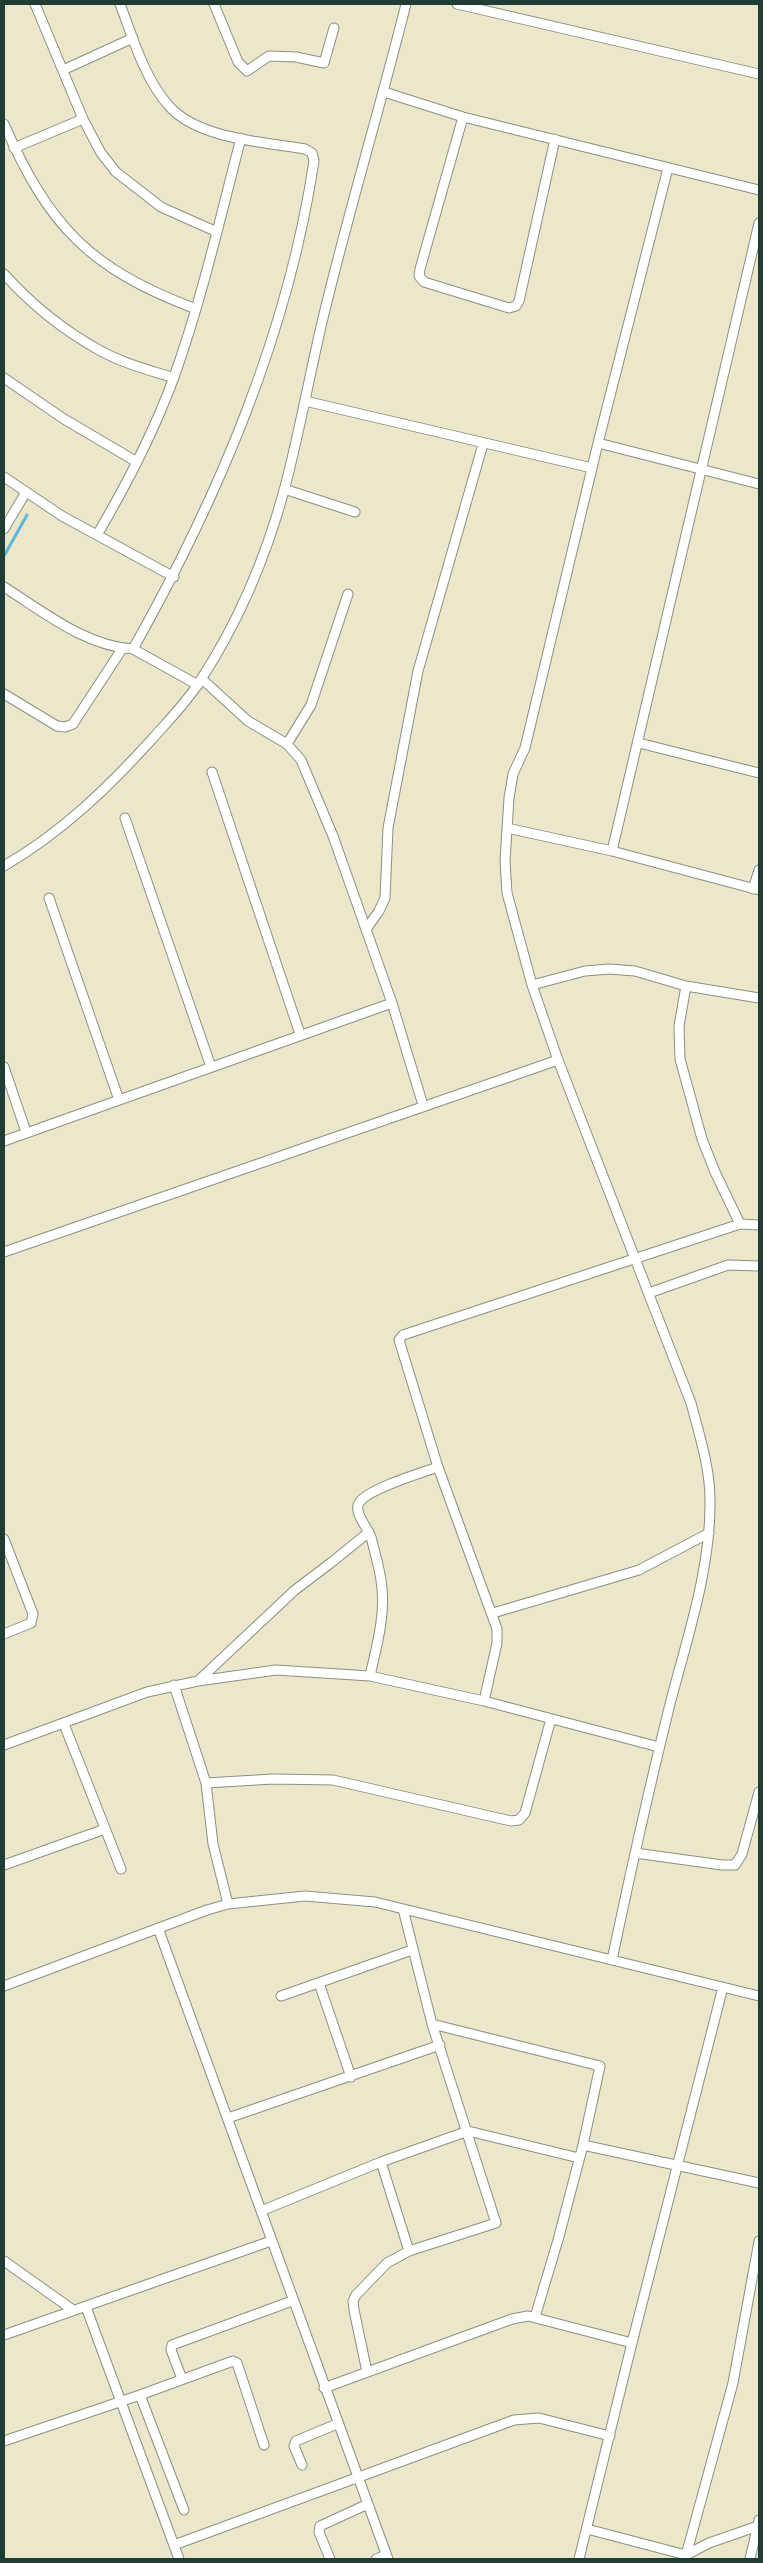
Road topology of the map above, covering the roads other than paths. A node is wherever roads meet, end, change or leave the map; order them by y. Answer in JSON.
{"nodes":[{"id":1,"x":34,"y":4,"type":"edge"},
{"id":2,"x":120,"y":4,"type":"edge"},
{"id":3,"x":214,"y":4,"type":"edge"},
{"id":4,"x":406,"y":4,"type":"edge"},
{"id":5,"x":457,"y":4,"type":"edge"},
{"id":6,"x":334,"y":28,"type":"dead end"},
{"id":7,"x":133,"y":38,"type":"junction"},
{"id":8,"x":63,"y":70,"type":"junction"},
{"id":9,"x":759,"y":74,"type":"edge"},
{"id":10,"x":384,"y":92,"type":"junction"},
{"id":11,"x":463,"y":117,"type":"junction"},
{"id":12,"x":83,"y":119,"type":"junction"},
{"id":13,"x":4,"y":124,"type":"edge"},
{"id":14,"x":241,"y":138,"type":"junction"},
{"id":15,"x":555,"y":140,"type":"junction"},
{"id":16,"x":14,"y":148,"type":"junction"},
{"id":17,"x":668,"y":168,"type":"junction"},
{"id":18,"x":759,"y":190,"type":"edge"},
{"id":19,"x":759,"y":223,"type":"edge"},
{"id":20,"x":217,"y":232,"type":"junction"},
{"id":21,"x":4,"y":274,"type":"edge"},
{"id":22,"x":196,"y":309,"type":"junction"},
{"id":23,"x":4,"y":378,"type":"edge"},
{"id":24,"x":174,"y":378,"type":"junction"},
{"id":25,"x":305,"y":401,"type":"junction"},
{"id":26,"x":598,"y":443,"type":"junction"},
{"id":27,"x":483,"y":444,"type":"junction"},
{"id":28,"x":137,"y":462,"type":"junction"},
{"id":29,"x":592,"y":468,"type":"junction"},
{"id":30,"x":701,"y":470,"type":"junction"},
{"id":31,"x":4,"y":477,"type":"edge"},
{"id":32,"x":759,"y":484,"type":"edge"},
{"id":33,"x":284,"y":489,"type":"junction"},
{"id":34,"x":26,"y":492,"type":"junction"},
{"id":35,"x":356,"y":512,"type":"dead end"},
{"id":36,"x":4,"y":529,"type":"edge"},
{"id":37,"x":97,"y":535,"type":"junction"},
{"id":38,"x":174,"y":577,"type":"junction"},
{"id":39,"x":4,"y":587,"type":"edge"},
{"id":40,"x":348,"y":594,"type":"dead end"},
{"id":41,"x":122,"y":649,"type":"junction"},
{"id":42,"x":133,"y":649,"type":"junction"},
{"id":43,"x":200,"y":682,"type":"junction"},
{"id":44,"x":4,"y":694,"type":"edge"},
{"id":45,"x":639,"y":743,"type":"junction"},
{"id":46,"x":287,"y":744,"type":"junction"},
{"id":47,"x":212,"y":772,"type":"dead end"},
{"id":48,"x":759,"y":774,"type":"edge"},
{"id":49,"x":125,"y":818,"type":"dead end"},
{"id":50,"x":507,"y":828,"type":"junction"},
{"id":51,"x":612,"y":851,"type":"junction"},
{"id":52,"x":4,"y":866,"type":"edge"},
{"id":53,"x":759,"y":870,"type":"edge"},
{"id":54,"x":756,"y":889,"type":"edge"},
{"id":55,"x":49,"y":898,"type":"dead end"},
{"id":56,"x":368,"y":928,"type":"junction"},
{"id":57,"x":532,"y":985,"type":"junction"},
{"id":58,"x":686,"y":986,"type":"junction"},
{"id":59,"x":759,"y":998,"type":"edge"},
{"id":60,"x":392,"y":1002,"type":"junction"},
{"id":61,"x":300,"y":1034,"type":"junction"},
{"id":62,"x":558,"y":1060,"type":"junction"},
{"id":63,"x":4,"y":1067,"type":"edge"},
{"id":64,"x":211,"y":1067,"type":"junction"},
{"id":65,"x":119,"y":1100,"type":"junction"},
{"id":66,"x":423,"y":1105,"type":"junction"},
{"id":67,"x":26,"y":1132,"type":"junction"},
{"id":68,"x":4,"y":1141,"type":"edge"},
{"id":69,"x":740,"y":1224,"type":"junction"},
{"id":70,"x":759,"y":1225,"type":"edge"},
{"id":71,"x":4,"y":1252,"type":"edge"},
{"id":72,"x":635,"y":1257,"type":"junction"},
{"id":73,"x":759,"y":1266,"type":"edge"},
{"id":74,"x":649,"y":1293,"type":"junction"},
{"id":75,"x":438,"y":1467,"type":"junction"},
{"id":76,"x":369,"y":1532,"type":"junction"},
{"id":77,"x":709,"y":1533,"type":"junction"},
{"id":78,"x":4,"y":1539,"type":"edge"},
{"id":79,"x":493,"y":1613,"type":"junction"},
{"id":80,"x":4,"y":1634,"type":"edge"},
{"id":81,"x":370,"y":1676,"type":"junction"},
{"id":82,"x":198,"y":1681,"type":"junction"},
{"id":83,"x":174,"y":1685,"type":"junction"},
{"id":84,"x":484,"y":1701,"type":"junction"},
{"id":85,"x":551,"y":1719,"type":"junction"},
{"id":86,"x":64,"y":1724,"type":"junction"},
{"id":87,"x":4,"y":1745,"type":"edge"},
{"id":88,"x":659,"y":1748,"type":"junction"},
{"id":89,"x":206,"y":1783,"type":"junction"},
{"id":90,"x":759,"y":1792,"type":"edge"},
{"id":91,"x":105,"y":1829,"type":"junction"},
{"id":92,"x":635,"y":1852,"type":"junction"},
{"id":93,"x":4,"y":1865,"type":"edge"},
{"id":94,"x":121,"y":1869,"type":"dead end"},
{"id":95,"x":228,"y":1904,"type":"junction"},
{"id":96,"x":403,"y":1909,"type":"junction"},
{"id":97,"x":158,"y":1928,"type":"junction"},
{"id":98,"x":412,"y":1950,"type":"junction"},
{"id":99,"x":612,"y":1960,"type":"junction"},
{"id":100,"x":319,"y":1983,"type":"junction"},
{"id":101,"x":4,"y":1986,"type":"edge"},
{"id":102,"x":723,"y":1986,"type":"junction"},
{"id":103,"x":281,"y":1996,"type":"dead end"},
{"id":104,"x":759,"y":1996,"type":"edge"},
{"id":105,"x":432,"y":2024,"type":"junction"},
{"id":106,"x":440,"y":2045,"type":"junction"},
{"id":107,"x":351,"y":2077,"type":"junction"},
{"id":108,"x":228,"y":2118,"type":"junction"},
{"id":109,"x":468,"y":2131,"type":"junction"},
{"id":110,"x":583,"y":2145,"type":"junction"},
{"id":111,"x":579,"y":2158,"type":"junction"},
{"id":112,"x":381,"y":2162,"type":"junction"},
{"id":113,"x":676,"y":2166,"type":"junction"},
{"id":114,"x":759,"y":2183,"type":"edge"},
{"id":115,"x":261,"y":2211,"type":"junction"},
{"id":116,"x":271,"y":2241,"type":"junction"},
{"id":117,"x":759,"y":2241,"type":"edge"},
{"id":118,"x":409,"y":2251,"type":"junction"},
{"id":119,"x":4,"y":2261,"type":"edge"},
{"id":120,"x":292,"y":2301,"type":"junction"},
{"id":121,"x":86,"y":2307,"type":"junction"},
{"id":122,"x":73,"y":2310,"type":"junction"},
{"id":123,"x":535,"y":2317,"type":"junction"},
{"id":124,"x":4,"y":2335,"type":"edge"},
{"id":125,"x":632,"y":2343,"type":"junction"},
{"id":126,"x":367,"y":2372,"type":"junction"},
{"id":127,"x":182,"y":2379,"type":"junction"},
{"id":128,"x":324,"y":2388,"type":"junction"},
{"id":129,"x":140,"y":2395,"type":"junction"},
{"id":130,"x":119,"y":2403,"type":"junction"},
{"id":131,"x":336,"y":2424,"type":"junction"},
{"id":132,"x":610,"y":2436,"type":"junction"},
{"id":133,"x":4,"y":2441,"type":"edge"},
{"id":134,"x":264,"y":2445,"type":"dead end"},
{"id":135,"x":302,"y":2465,"type":"dead end"},
{"id":136,"x":358,"y":2478,"type":"junction"},
{"id":137,"x":368,"y":2504,"type":"junction"},
{"id":138,"x":184,"y":2510,"type":"dead end"},
{"id":139,"x":759,"y":2523,"type":"edge"},
{"id":140,"x":587,"y":2529,"type":"junction"},
{"id":141,"x":174,"y":2545,"type":"junction"},
{"id":142,"x":387,"y":2557,"type":"edge"},
{"id":143,"x":686,"y":2557,"type":"edge"},
{"id":144,"x":178,"y":2559,"type":"edge"},
{"id":145,"x":330,"y":2559,"type":"edge"},
{"id":146,"x":376,"y":2559,"type":"edge"},
{"id":147,"x":579,"y":2559,"type":"edge"},
{"id":148,"x":750,"y":2559,"type":"edge"}],
"edges":[{"from":1,"to":8,"type":"street"},
{"from":2,"to":7,"type":"street"},
{"from":3,"to":6,"type":"street"},
{"from":4,"to":10,"type":"street"},
{"from":5,"to":9,"type":"street"},
{"from":7,"to":8,"type":"street"},
{"from":7,"to":14,"type":"street"},
{"from":8,"to":12,"type":"street"},
{"from":10,"to":11,"type":"street"},
{"from":10,"to":25,"type":"street"},
{"from":11,"to":15,"type":"street"},
{"from":11,"to":15,"type":"street"},
{"from":12,"to":16,"type":"street"},
{"from":12,"to":20,"type":"street"},
{"from":13,"to":16,"type":"street"},
{"from":14,"to":20,"type":"street"},
{"from":14,"to":38,"type":"street"},
{"from":15,"to":17,"type":"street"},
{"from":16,"to":22,"type":"street"},
{"from":17,"to":18,"type":"street"},
{"from":17,"to":26,"type":"street"},
{"from":19,"to":30,"type":"street"},
{"from":20,"to":22,"type":"street"},
{"from":21,"to":24,"type":"street"},
{"from":22,"to":24,"type":"street"},
{"from":23,"to":28,"type":"street"},
{"from":24,"to":28,"type":"street"},
{"from":25,"to":27,"type":"street"},
{"from":25,"to":33,"type":"street"},
{"from":26,"to":29,"type":"street"},
{"from":26,"to":30,"type":"street"},
{"from":27,"to":29,"type":"street"},
{"from":27,"to":56,"type":"street"},
{"from":28,"to":37,"type":"street"},
{"from":29,"to":50,"type":"street"},
{"from":30,"to":32,"type":"street"},
{"from":30,"to":45,"type":"street"},
{"from":31,"to":34,"type":"street"},
{"from":33,"to":35,"type":"street"},
{"from":33,"to":43,"type":"street"},
{"from":34,"to":36,"type":"street"},
{"from":34,"to":37,"type":"street"},
{"from":37,"to":38,"type":"street"},
{"from":38,"to":42,"type":"street"},
{"from":39,"to":41,"type":"street"},
{"from":40,"to":46,"type":"street"},
{"from":41,"to":42,"type":"street"},
{"from":41,"to":44,"type":"street"},
{"from":42,"to":43,"type":"street"},
{"from":43,"to":46,"type":"street"},
{"from":43,"to":52,"type":"street"},
{"from":45,"to":48,"type":"street"},
{"from":45,"to":51,"type":"street"},
{"from":46,"to":56,"type":"street"},
{"from":47,"to":61,"type":"street"},
{"from":49,"to":64,"type":"street"},
{"from":50,"to":51,"type":"street"},
{"from":50,"to":57,"type":"street"},
{"from":51,"to":54,"type":"street"},
{"from":53,"to":54,"type":"street"},
{"from":55,"to":65,"type":"street"},
{"from":56,"to":60,"type":"street"},
{"from":57,"to":58,"type":"street"},
{"from":57,"to":62,"type":"street"},
{"from":58,"to":59,"type":"street"},
{"from":58,"to":69,"type":"street"},
{"from":60,"to":61,"type":"street"},
{"from":60,"to":66,"type":"street"},
{"from":61,"to":64,"type":"street"},
{"from":62,"to":66,"type":"street"},
{"from":62,"to":72,"type":"street"},
{"from":63,"to":67,"type":"street"},
{"from":64,"to":65,"type":"street"},
{"from":65,"to":67,"type":"street"},
{"from":66,"to":71,"type":"street"},
{"from":67,"to":68,"type":"street"},
{"from":69,"to":70,"type":"street"},
{"from":69,"to":72,"type":"street"},
{"from":72,"to":74,"type":"street"},
{"from":72,"to":75,"type":"street"},
{"from":73,"to":74,"type":"street"},
{"from":74,"to":77,"type":"street"},
{"from":75,"to":76,"type":"street"},
{"from":75,"to":79,"type":"street"},
{"from":76,"to":81,"type":"street"},
{"from":76,"to":82,"type":"street"},
{"from":77,"to":79,"type":"street"},
{"from":77,"to":88,"type":"street"},
{"from":78,"to":80,"type":"street"},
{"from":79,"to":84,"type":"street"},
{"from":81,"to":82,"type":"street"},
{"from":81,"to":84,"type":"street"},
{"from":82,"to":83,"type":"street"},
{"from":83,"to":86,"type":"street"},
{"from":83,"to":89,"type":"street"},
{"from":84,"to":85,"type":"street"},
{"from":85,"to":88,"type":"street"},
{"from":85,"to":89,"type":"street"},
{"from":86,"to":87,"type":"street"},
{"from":86,"to":91,"type":"street"},
{"from":88,"to":92,"type":"street"},
{"from":89,"to":95,"type":"street"},
{"from":90,"to":92,"type":"street"},
{"from":91,"to":93,"type":"street"},
{"from":91,"to":94,"type":"street"},
{"from":92,"to":99,"type":"street"},
{"from":95,"to":96,"type":"street"},
{"from":95,"to":97,"type":"street"},
{"from":96,"to":98,"type":"street"},
{"from":96,"to":99,"type":"street"},
{"from":97,"to":101,"type":"street"},
{"from":97,"to":108,"type":"street"},
{"from":98,"to":100,"type":"street"},
{"from":98,"to":105,"type":"street"},
{"from":99,"to":102,"type":"street"},
{"from":100,"to":103,"type":"street"},
{"from":100,"to":107,"type":"street"},
{"from":102,"to":104,"type":"street"},
{"from":102,"to":113,"type":"street"},
{"from":105,"to":106,"type":"street"},
{"from":105,"to":110,"type":"street"},
{"from":106,"to":107,"type":"street"},
{"from":106,"to":109,"type":"street"},
{"from":107,"to":108,"type":"street"},
{"from":108,"to":115,"type":"street"},
{"from":109,"to":111,"type":"street"},
{"from":109,"to":112,"type":"street"},
{"from":109,"to":118,"type":"street"},
{"from":110,"to":111,"type":"street"},
{"from":110,"to":113,"type":"street"},
{"from":111,"to":123,"type":"street"},
{"from":112,"to":115,"type":"street"},
{"from":112,"to":118,"type":"street"},
{"from":113,"to":114,"type":"street"},
{"from":113,"to":125,"type":"street"},
{"from":115,"to":116,"type":"street"},
{"from":116,"to":120,"type":"street"},
{"from":116,"to":121,"type":"street"},
{"from":117,"to":143,"type":"street"},
{"from":118,"to":126,"type":"street"},
{"from":119,"to":122,"type":"street"},
{"from":120,"to":127,"type":"street"},
{"from":120,"to":128,"type":"street"},
{"from":121,"to":122,"type":"street"},
{"from":121,"to":130,"type":"street"},
{"from":122,"to":124,"type":"street"},
{"from":123,"to":125,"type":"street"},
{"from":123,"to":126,"type":"street"},
{"from":125,"to":132,"type":"street"},
{"from":126,"to":128,"type":"street"},
{"from":127,"to":129,"type":"street"},
{"from":127,"to":134,"type":"street"},
{"from":128,"to":131,"type":"street"},
{"from":129,"to":130,"type":"street"},
{"from":129,"to":138,"type":"street"},
{"from":130,"to":133,"type":"street"},
{"from":130,"to":141,"type":"street"},
{"from":131,"to":135,"type":"street"},
{"from":131,"to":136,"type":"street"},
{"from":132,"to":136,"type":"street"},
{"from":132,"to":140,"type":"street"},
{"from":136,"to":137,"type":"street"},
{"from":136,"to":141,"type":"street"},
{"from":137,"to":142,"type":"street"},
{"from":137,"to":145,"type":"street"},
{"from":139,"to":143,"type":"street"},
{"from":139,"to":148,"type":"street"},
{"from":140,"to":143,"type":"street"},
{"from":140,"to":147,"type":"street"},
{"from":141,"to":144,"type":"street"},
{"from":142,"to":146,"type":"street"}]}
